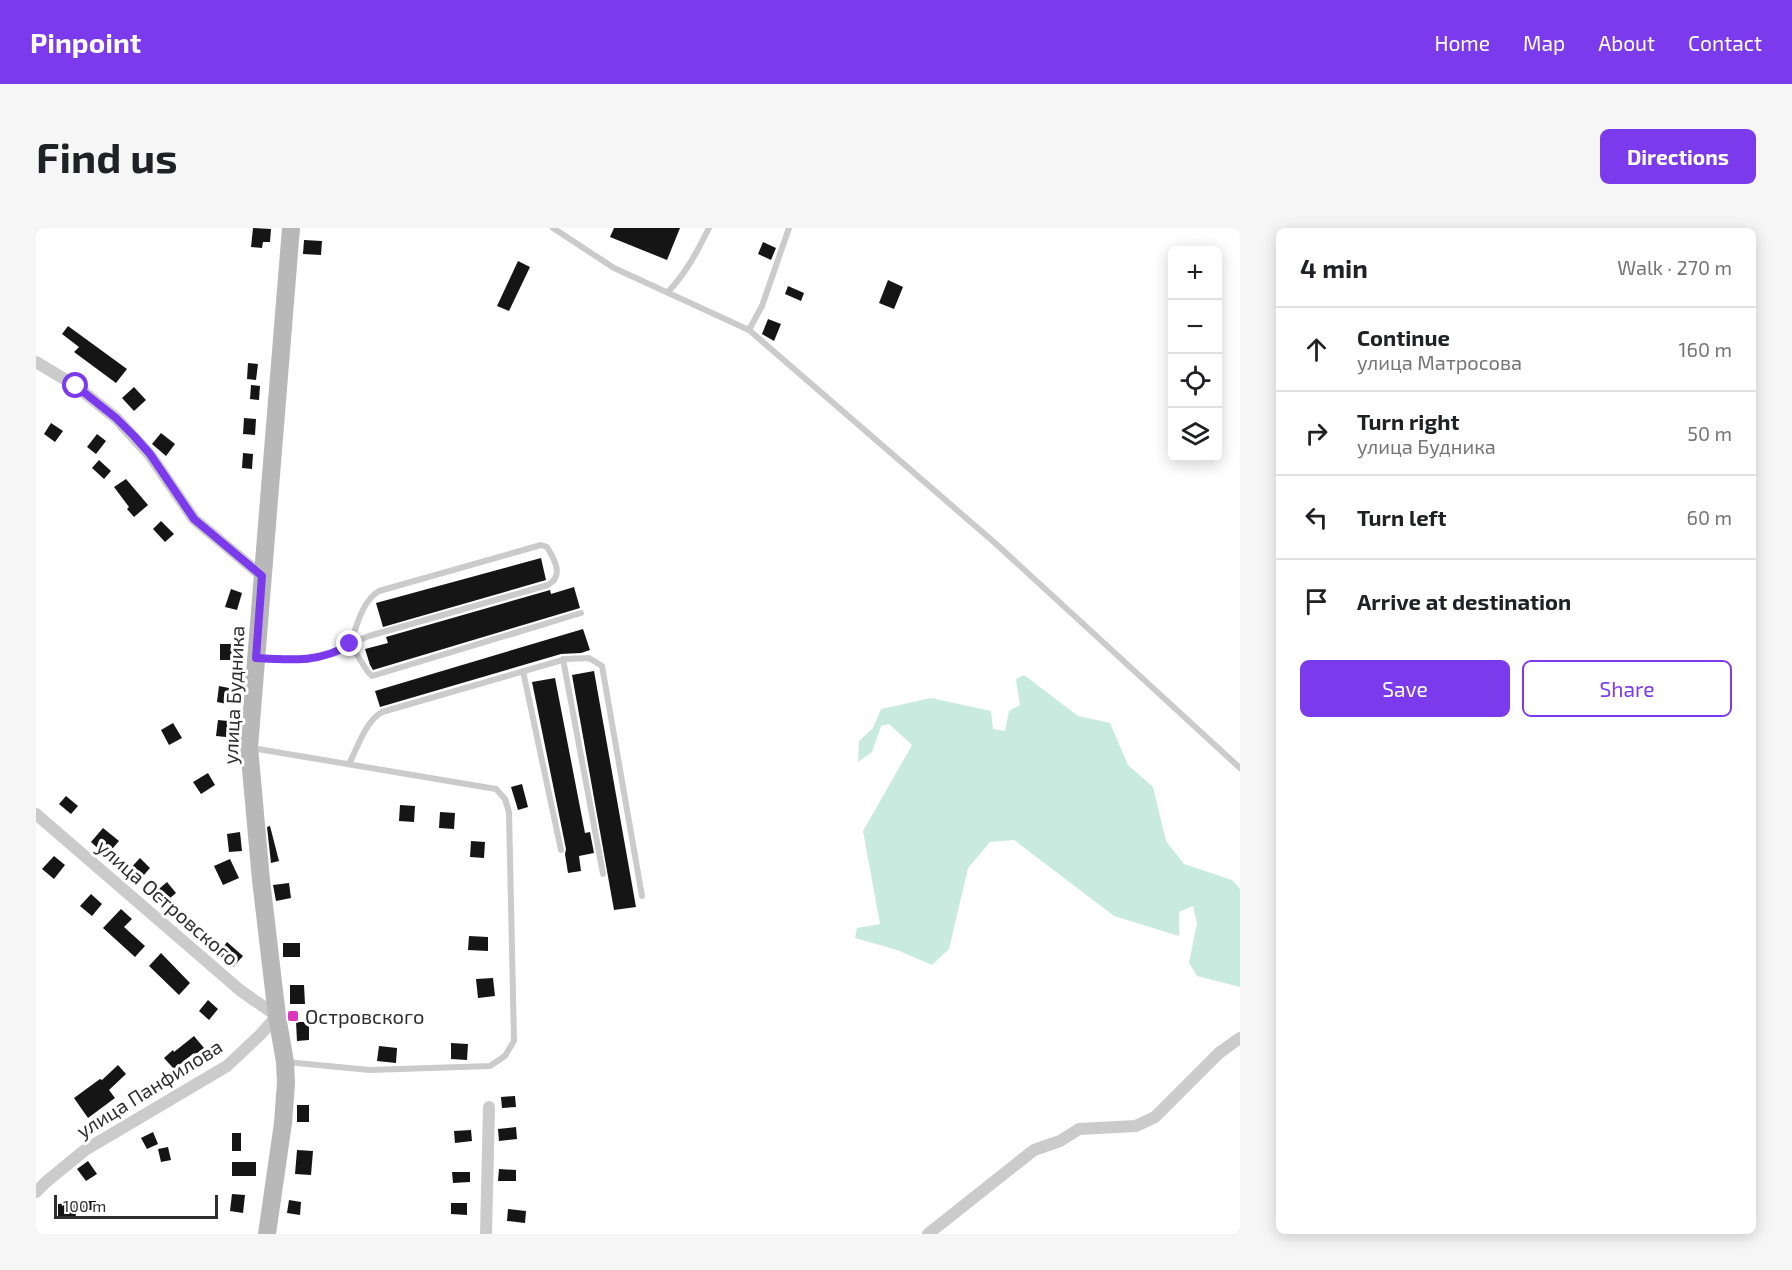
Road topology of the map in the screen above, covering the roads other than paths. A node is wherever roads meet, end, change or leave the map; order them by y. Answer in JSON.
{"nodes":[{"id":1,"x":291,"y":228,"type":"edge"},
{"id":2,"x":553,"y":228,"type":"edge"},
{"id":3,"x":709,"y":228,"type":"edge"},
{"id":4,"x":789,"y":228,"type":"edge"},
{"id":5,"x":668,"y":292,"type":"junction"},
{"id":6,"x":749,"y":330,"type":"junction"},
{"id":7,"x":36,"y":362,"type":"edge"},
{"id":8,"x":262,"y":576,"type":"junction"},
{"id":9,"x":581,"y":613,"type":"dead end"},
{"id":10,"x":350,"y":644,"type":"junction"},
{"id":11,"x":256,"y":658,"type":"junction"},
{"id":12,"x":563,"y":659,"type":"junction"},
{"id":13,"x":523,"y":671,"type":"junction"},
{"id":14,"x":249,"y":747,"type":"junction"},
{"id":15,"x":349,"y":764,"type":"junction"},
{"id":16,"x":1240,"y":768,"type":"edge"},
{"id":17,"x":36,"y":814,"type":"edge"},
{"id":18,"x":561,"y":850,"type":"dead end"},
{"id":19,"x":603,"y":874,"type":"dead end"},
{"id":20,"x":642,"y":896,"type":"dead end"},
{"id":21,"x":277,"y":1016,"type":"junction"},
{"id":22,"x":1240,"y":1038,"type":"edge"},
{"id":23,"x":285,"y":1062,"type":"junction"},
{"id":24,"x":489,"y":1107,"type":"dead end"},
{"id":25,"x":37,"y":1190,"type":"edge"},
{"id":26,"x":267,"y":1234,"type":"edge"},
{"id":27,"x":486,"y":1234,"type":"edge"},
{"id":28,"x":928,"y":1234,"type":"edge"}],
"edges":[{"from":1,"to":8,"type":"street","name":"улица Будника"},
{"from":2,"to":5,"type":"lane"},
{"from":3,"to":5,"type":"lane"},
{"from":4,"to":6,"type":"lane"},
{"from":5,"to":6,"type":"lane"},
{"from":6,"to":16,"type":"lane"},
{"from":7,"to":8,"type":"street"},
{"from":8,"to":11,"type":"street","name":"улица Будника"},
{"from":9,"to":10,"type":"lane"},
{"from":10,"to":10,"type":"lane"},
{"from":10,"to":11,"type":"lane"},
{"from":11,"to":14,"type":"street","name":"улица Будника"},
{"from":12,"to":13,"type":"lane"},
{"from":12,"to":19,"type":"lane"},
{"from":12,"to":20,"type":"lane"},
{"from":13,"to":15,"type":"lane"},
{"from":13,"to":18,"type":"lane"},
{"from":14,"to":15,"type":"lane"},
{"from":14,"to":21,"type":"street","name":"улица Будника"},
{"from":15,"to":23,"type":"lane"},
{"from":17,"to":21,"type":"street","name":"улица Островского"},
{"from":21,"to":23,"type":"street","name":"улица Будника"},
{"from":21,"to":25,"type":"street","name":"улица Панфилова"},
{"from":22,"to":28,"type":"street"},
{"from":23,"to":26,"type":"street","name":"улица Будника"},
{"from":24,"to":27,"type":"street"}]}
